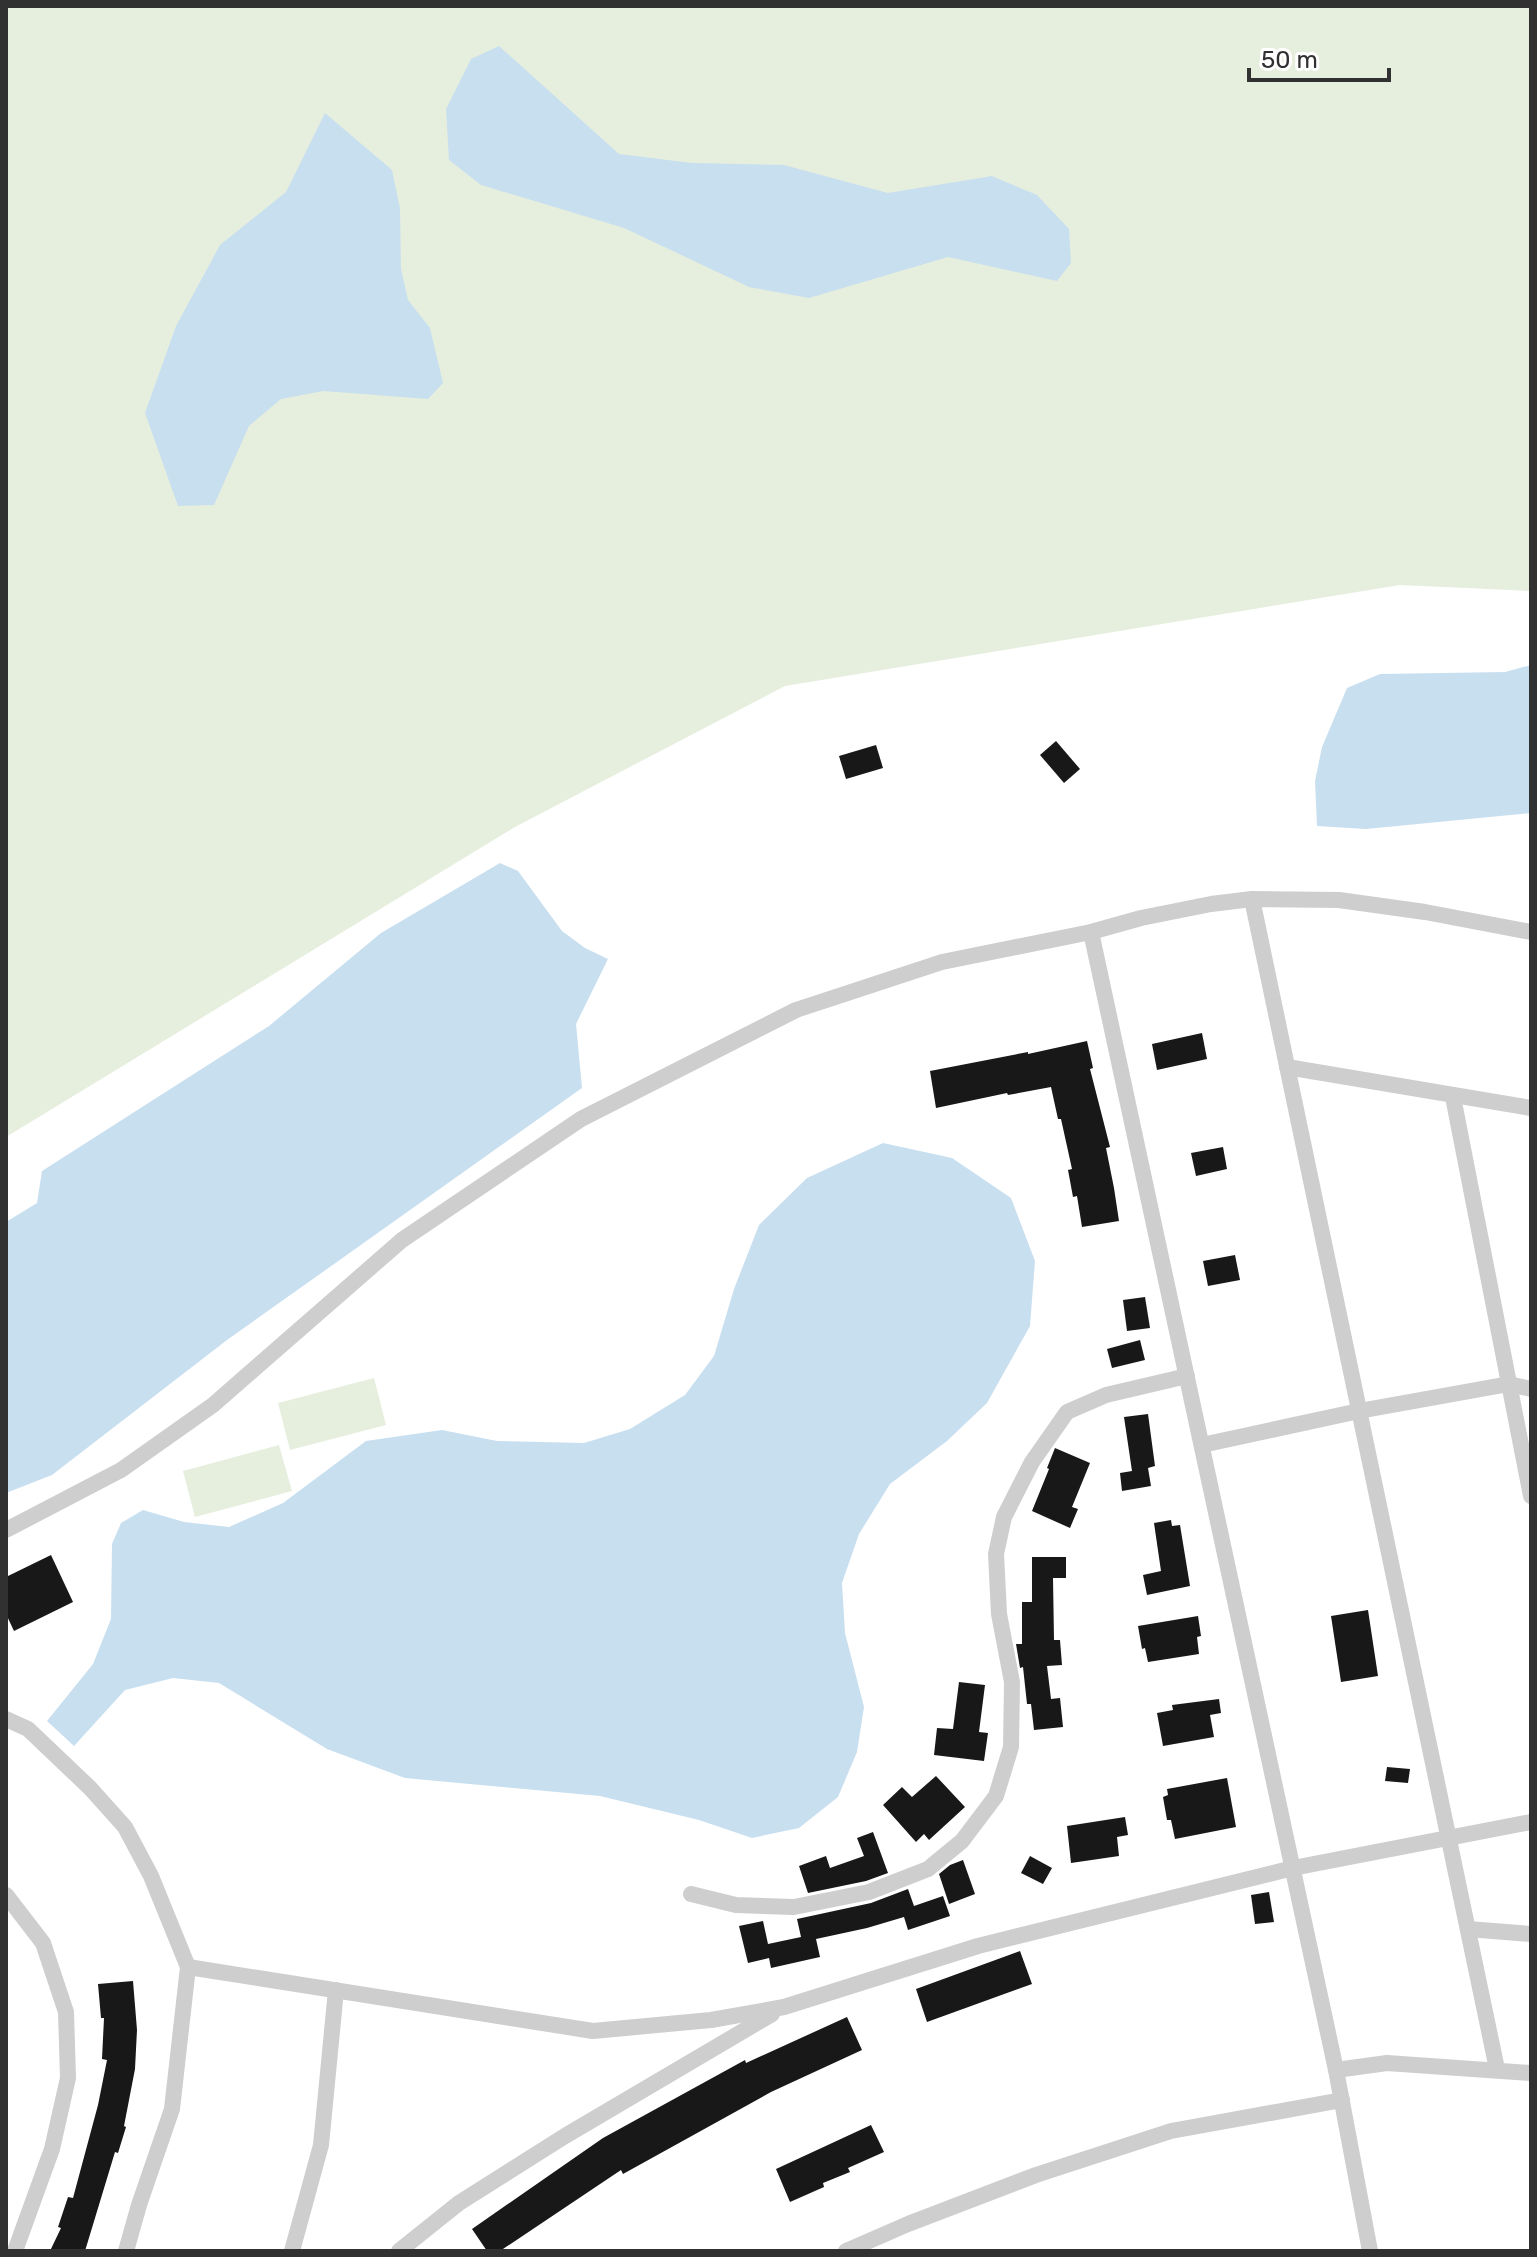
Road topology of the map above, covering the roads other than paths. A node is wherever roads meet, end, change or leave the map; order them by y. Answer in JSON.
{"nodes":[{"id":1,"x":1252,"y":899,"type":"junction"},
{"id":2,"x":1091,"y":932,"type":"junction"},
{"id":3,"x":1531,"y":932,"type":"edge"},
{"id":4,"x":1287,"y":1067,"type":"junction"},
{"id":5,"x":1453,"y":1097,"type":"junction"},
{"id":6,"x":1531,"y":1108,"type":"edge"},
{"id":7,"x":1187,"y":1376,"type":"junction"},
{"id":8,"x":1509,"y":1384,"type":"junction"},
{"id":9,"x":1531,"y":1389,"type":"edge"},
{"id":10,"x":1359,"y":1411,"type":"junction"},
{"id":11,"x":1202,"y":1445,"type":"junction"},
{"id":12,"x":1531,"y":1496,"type":"edge"},
{"id":13,"x":6,"y":1530,"type":"edge"},
{"id":14,"x":6,"y":1719,"type":"edge"},
{"id":15,"x":1531,"y":1822,"type":"edge"},
{"id":16,"x":1449,"y":1839,"type":"junction"},
{"id":17,"x":1293,"y":1868,"type":"junction"},
{"id":18,"x":691,"y":1894,"type":"dead end"},
{"id":19,"x":6,"y":1895,"type":"edge"},
{"id":20,"x":1468,"y":1929,"type":"junction"},
{"id":21,"x":1531,"y":1934,"type":"edge"},
{"id":22,"x":188,"y":1967,"type":"junction"},
{"id":23,"x":336,"y":1990,"type":"junction"},
{"id":24,"x":784,"y":2007,"type":"junction"},
{"id":25,"x":1497,"y":2069,"type":"junction"},
{"id":26,"x":1336,"y":2070,"type":"junction"},
{"id":27,"x":1531,"y":2073,"type":"edge"},
{"id":28,"x":1342,"y":2100,"type":"junction"},
{"id":29,"x":15,"y":2251,"type":"edge"},
{"id":30,"x":126,"y":2251,"type":"edge"},
{"id":31,"x":292,"y":2251,"type":"edge"},
{"id":32,"x":399,"y":2251,"type":"edge"},
{"id":33,"x":846,"y":2251,"type":"edge"},
{"id":34,"x":1370,"y":2251,"type":"edge"}],
"edges":[{"from":1,"to":2,"type":"street"},
{"from":1,"to":3,"type":"street"},
{"from":1,"to":4,"type":"street"},
{"from":2,"to":7,"type":"street"},
{"from":2,"to":13,"type":"street"},
{"from":4,"to":5,"type":"street"},
{"from":4,"to":10,"type":"street"},
{"from":5,"to":6,"type":"street"},
{"from":5,"to":8,"type":"street"},
{"from":7,"to":11,"type":"street"},
{"from":7,"to":18,"type":"street"},
{"from":8,"to":9,"type":"street"},
{"from":8,"to":10,"type":"street"},
{"from":8,"to":12,"type":"street"},
{"from":10,"to":11,"type":"street"},
{"from":10,"to":16,"type":"street"},
{"from":11,"to":17,"type":"street"},
{"from":14,"to":22,"type":"street"},
{"from":15,"to":16,"type":"street"},
{"from":16,"to":17,"type":"street"},
{"from":16,"to":20,"type":"street"},
{"from":17,"to":24,"type":"street"},
{"from":17,"to":26,"type":"street"},
{"from":19,"to":29,"type":"street"},
{"from":20,"to":21,"type":"street"},
{"from":20,"to":25,"type":"street"},
{"from":22,"to":23,"type":"street"},
{"from":22,"to":30,"type":"street"},
{"from":23,"to":24,"type":"street"},
{"from":23,"to":31,"type":"street"},
{"from":24,"to":32,"type":"street"},
{"from":25,"to":26,"type":"street"},
{"from":25,"to":27,"type":"street"},
{"from":26,"to":28,"type":"street"},
{"from":28,"to":33,"type":"street"},
{"from":28,"to":34,"type":"street"}]}
